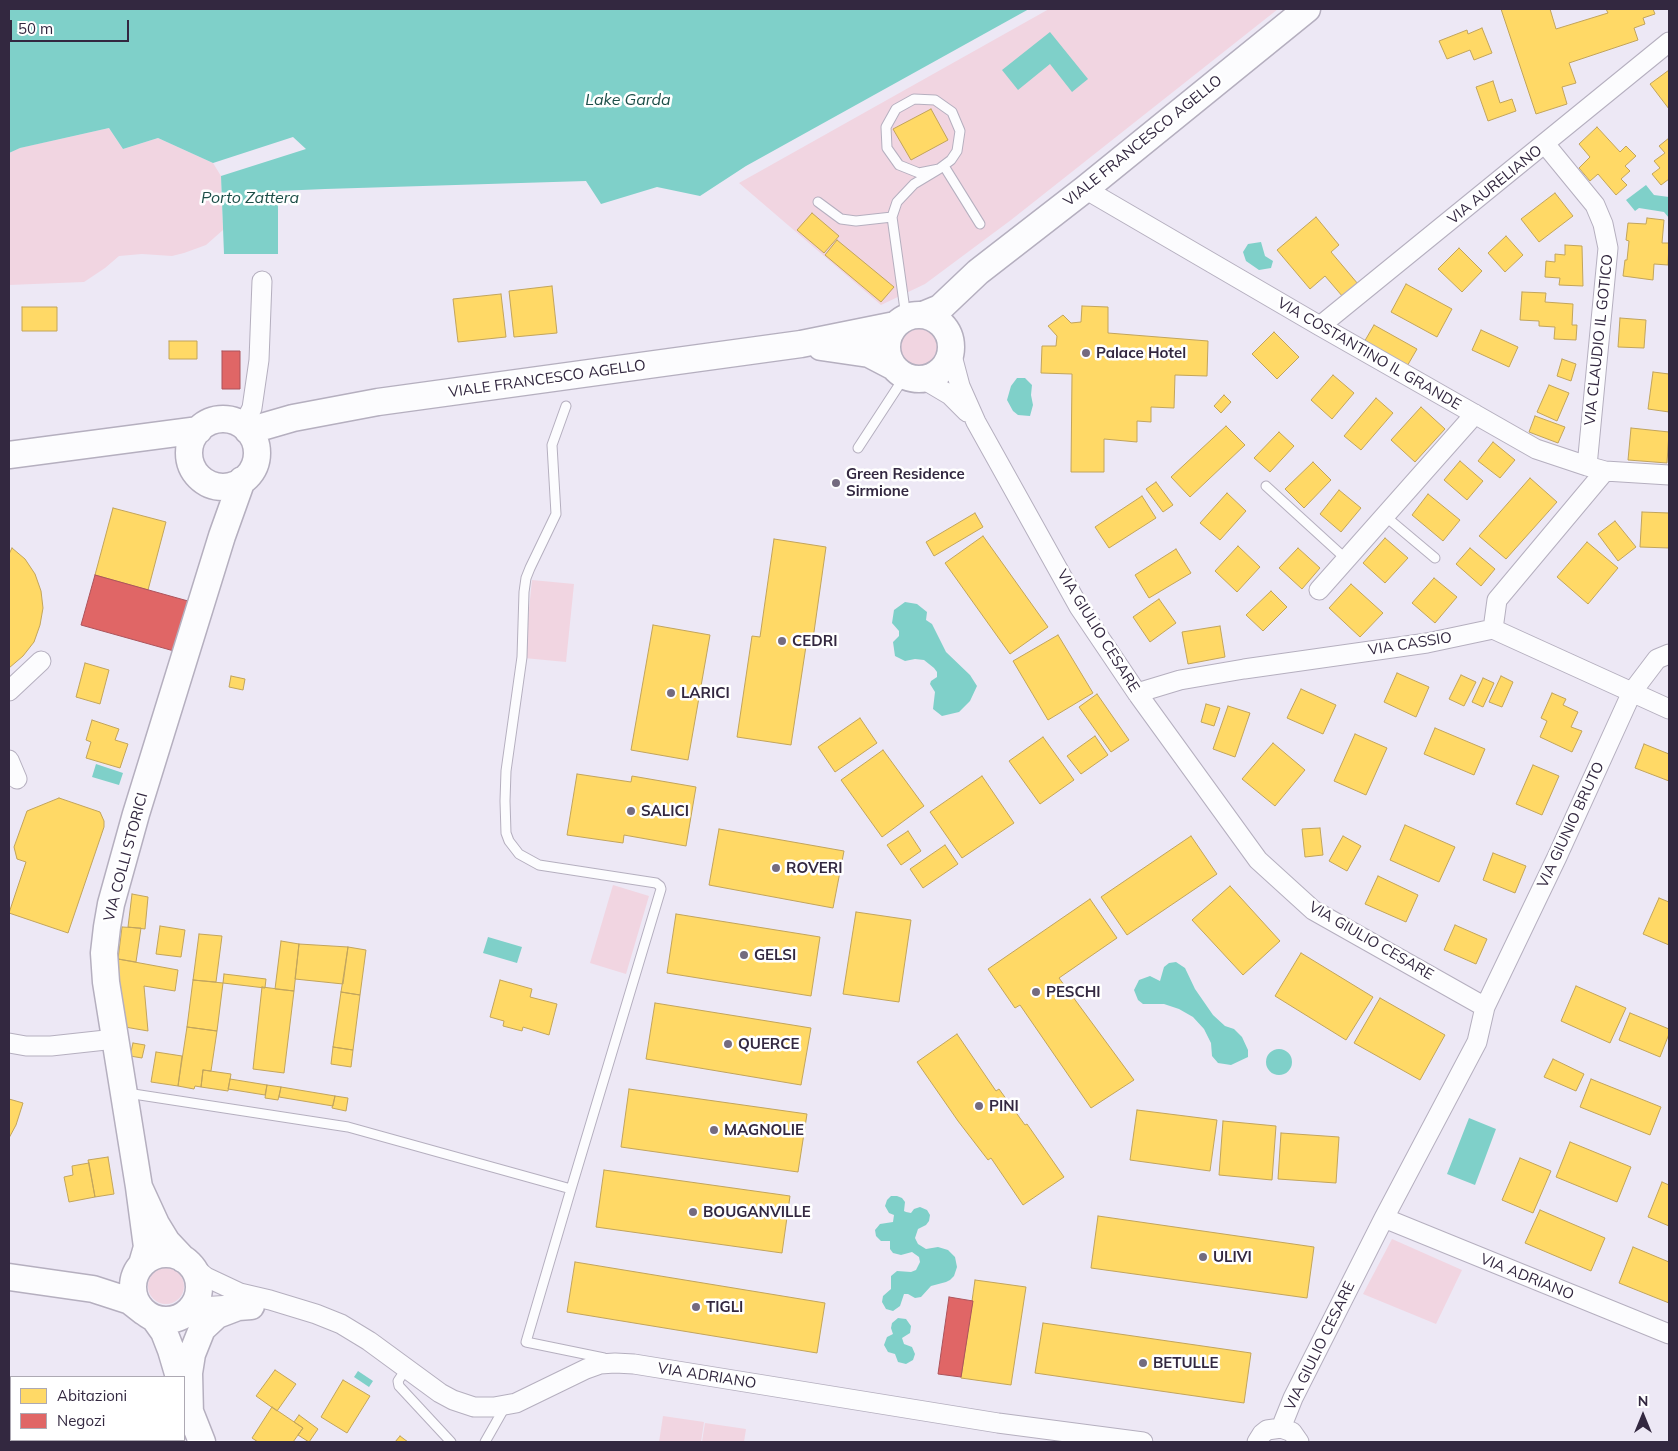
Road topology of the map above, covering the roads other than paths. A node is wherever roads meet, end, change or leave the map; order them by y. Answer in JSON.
{"nodes":[{"id":1,"x":1306,"y":9,"type":"edge"},
{"id":2,"x":1669,"y":42,"type":"edge"},
{"id":3,"x":1546,"y":144,"type":"junction"},
{"id":4,"x":942,"y":168,"type":"junction"},
{"id":5,"x":1085,"y":189,"type":"junction"},
{"id":6,"x":818,"y":202,"type":"dead end"},
{"id":7,"x":892,"y":217,"type":"junction"},
{"id":8,"x":980,"y":224,"type":"dead end"},
{"id":9,"x":978,"y":272,"type":"junction"},
{"id":10,"x":262,"y":281,"type":"dead end"},
{"id":11,"x":908,"y":319,"type":"junction"},
{"id":12,"x":1320,"y":326,"type":"junction"},
{"id":13,"x":801,"y":344,"type":"junction"},
{"id":14,"x":950,"y":345,"type":"junction"},
{"id":15,"x":907,"y":374,"type":"junction"},
{"id":16,"x":566,"y":406,"type":"dead end"},
{"id":17,"x":1476,"y":414,"type":"junction"},
{"id":18,"x":294,"y":418,"type":"junction"},
{"id":19,"x":247,"y":421,"type":"junction"},
{"id":20,"x":976,"y":422,"type":"junction"},
{"id":21,"x":198,"y":430,"type":"junction"},
{"id":22,"x":126,"y":439,"type":"junction"},
{"id":23,"x":858,"y":448,"type":"dead end"},
{"id":24,"x":9,"y":455,"type":"edge"},
{"id":25,"x":1587,"y":466,"type":"junction"},
{"id":26,"x":249,"y":470,"type":"junction"},
{"id":27,"x":196,"y":471,"type":"junction"},
{"id":28,"x":1606,"y":471,"type":"junction"},
{"id":29,"x":1669,"y":475,"type":"edge"},
{"id":30,"x":1266,"y":486,"type":"dead end"},
{"id":31,"x":1385,"y":516,"type":"junction"},
{"id":32,"x":222,"y":536,"type":"junction"},
{"id":33,"x":1435,"y":558,"type":"dead end"},
{"id":34,"x":1346,"y":560,"type":"junction"},
{"id":35,"x":1319,"y":590,"type":"dead end"},
{"id":36,"x":1492,"y":629,"type":"junction"},
{"id":37,"x":1669,"y":654,"type":"edge"},
{"id":38,"x":41,"y":661,"type":"dead end"},
{"id":39,"x":9,"y":691,"type":"edge"},
{"id":40,"x":1632,"y":692,"type":"junction"},
{"id":41,"x":1137,"y":693,"type":"junction"},
{"id":42,"x":1669,"y":709,"type":"edge"},
{"id":43,"x":9,"y":760,"type":"edge"},
{"id":44,"x":17,"y":779,"type":"dead end"},
{"id":45,"x":1485,"y":1007,"type":"junction"},
{"id":46,"x":115,"y":1039,"type":"junction"},
{"id":47,"x":9,"y":1043,"type":"edge"},
{"id":48,"x":124,"y":1093,"type":"junction"},
{"id":49,"x":140,"y":1187,"type":"junction"},
{"id":50,"x":571,"y":1189,"type":"junction"},
{"id":51,"x":1384,"y":1218,"type":"junction"},
{"id":52,"x":187,"y":1263,"type":"junction"},
{"id":53,"x":139,"y":1269,"type":"junction"},
{"id":54,"x":9,"y":1277,"type":"edge"},
{"id":55,"x":93,"y":1290,"type":"junction"},
{"id":56,"x":251,"y":1306,"type":"junction"},
{"id":57,"x":189,"y":1311,"type":"junction"},
{"id":58,"x":302,"y":1311,"type":"junction"},
{"id":59,"x":148,"y":1315,"type":"junction"},
{"id":60,"x":1669,"y":1334,"type":"edge"},
{"id":61,"x":634,"y":1364,"type":"junction"},
{"id":62,"x":406,"y":1369,"type":"junction"},
{"id":63,"x":180,"y":1376,"type":"edge"},
{"id":64,"x":180,"y":1376,"type":"edge"},
{"id":65,"x":187,"y":1405,"type":"edge"},
{"id":66,"x":506,"y":1406,"type":"junction"},
{"id":67,"x":1280,"y":1428,"type":"junction"},
{"id":68,"x":202,"y":1442,"type":"edge"},
{"id":69,"x":451,"y":1442,"type":"edge"},
{"id":70,"x":485,"y":1442,"type":"edge"},
{"id":71,"x":1143,"y":1442,"type":"edge"},
{"id":72,"x":1257,"y":1442,"type":"edge"},
{"id":73,"x":1299,"y":1442,"type":"edge"}],
"edges":[{"from":1,"to":5,"type":"main road","name":"VIALE FRANCESCO AGELLO"},
{"from":2,"to":3,"type":"street","name":"VIA AURELIANO"},
{"from":3,"to":12,"type":"street","name":"VIA AURELIANO"},
{"from":3,"to":25,"type":"street","name":"VIA CLAUDIO IL GOTICO"},
{"from":4,"to":4,"type":"lane"},
{"from":4,"to":7,"type":"lane"},
{"from":4,"to":8,"type":"lane"},
{"from":5,"to":9,"type":"main road","name":"VIALE FRANCESCO AGELLO"},
{"from":5,"to":12,"type":"street","name":"VIA COSTANTINO IL GRANDE"},
{"from":6,"to":7,"type":"lane"},
{"from":7,"to":11,"type":"lane"},
{"from":9,"to":11,"type":"main road","name":"VIALE FRANCESCO AGELLO"},
{"from":9,"to":14,"type":"main road","name":"VIALE FRANCESCO AGELLO"},
{"from":10,"to":19,"type":"street"},
{"from":11,"to":13,"type":"main road","name":"VIALE FRANCESCO AGELLO"},
{"from":11,"to":14,"type":"main road"},
{"from":11,"to":15,"type":"main road"},
{"from":12,"to":17,"type":"street","name":"VIA COSTANTINO IL GRANDE"},
{"from":13,"to":15,"type":"main road","name":"VIALE FRANCESCO AGELLO"},
{"from":13,"to":18,"type":"main road","name":"VIALE FRANCESCO AGELLO"},
{"from":14,"to":15,"type":"main road"},
{"from":14,"to":20,"type":"street","name":"VIA GIULIO CESARE"},
{"from":15,"to":20,"type":"street","name":"VIA GIULIO CESARE"},
{"from":15,"to":23,"type":"lane"},
{"from":16,"to":50,"type":"lane"},
{"from":17,"to":25,"type":"street","name":"VIA COSTANTINO IL GRANDE"},
{"from":17,"to":31,"type":"street"},
{"from":18,"to":19,"type":"main road","name":"VIALE FRANCESCO AGELLO"},
{"from":18,"to":26,"type":"main road"},
{"from":19,"to":21,"type":"main road"},
{"from":19,"to":26,"type":"main road"},
{"from":20,"to":41,"type":"street","name":"VIA GIULIO CESARE"},
{"from":21,"to":22,"type":"main road"},
{"from":21,"to":27,"type":"main road"},
{"from":22,"to":24,"type":"main road"},
{"from":22,"to":27,"type":"main road"},
{"from":25,"to":28,"type":"street","name":"VIA COSTANTINO IL GRANDE"},
{"from":26,"to":27,"type":"main road"},
{"from":26,"to":32,"type":"main road","name":"VIA COLLI STORICI"},
{"from":27,"to":32,"type":"main road","name":"VIA COLLI STORICI"},
{"from":28,"to":29,"type":"street","name":"VIA COSTANTINO IL GRANDE"},
{"from":28,"to":36,"type":"street"},
{"from":30,"to":34,"type":"lane"},
{"from":31,"to":33,"type":"lane"},
{"from":31,"to":34,"type":"street"},
{"from":32,"to":46,"type":"main road","name":"VIA COLLI STORICI"},
{"from":34,"to":35,"type":"street"},
{"from":36,"to":40,"type":"street"},
{"from":36,"to":41,"type":"street","name":"VIA CASSIO"},
{"from":37,"to":40,"type":"street","name":"VIA GIUNIO BRUTO"},
{"from":38,"to":39,"type":"street"},
{"from":40,"to":42,"type":"street"},
{"from":40,"to":45,"type":"street","name":"VIA GIUNIO BRUTO"},
{"from":41,"to":45,"type":"street","name":"VIA GIULIO CESARE"},
{"from":43,"to":44,"type":"street"},
{"from":45,"to":51,"type":"street","name":"VIA GIULIO CESARE"},
{"from":46,"to":47,"type":"street"},
{"from":46,"to":48,"type":"main road","name":"VIA COLLI STORICI"},
{"from":48,"to":49,"type":"main road","name":"VIA COLLI STORICI"},
{"from":48,"to":50,"type":"lane"},
{"from":49,"to":52,"type":"main road","name":"VIA COLLI STORICI"},
{"from":49,"to":53,"type":"main road","name":"VIA COLLI STORICI"},
{"from":50,"to":61,"type":"lane"},
{"from":51,"to":60,"type":"street","name":"VIA ADRIANO"},
{"from":51,"to":67,"type":"street","name":"VIA GIULIO CESARE"},
{"from":52,"to":53,"type":"main road"},
{"from":52,"to":57,"type":"main road","name":"VIA COLLI STORICI"},
{"from":52,"to":58,"type":"street","name":"VIA ADRIANO"},
{"from":53,"to":55,"type":"main road"},
{"from":53,"to":59,"type":"main road","name":"VIA COLLI STORICI"},
{"from":54,"to":55,"type":"main road"},
{"from":55,"to":59,"type":"main road"},
{"from":56,"to":57,"type":"street","name":"VIA ADRIANO"},
{"from":56,"to":58,"type":"street","name":"VIA ADRIANO"},
{"from":56,"to":65,"type":"main road"},
{"from":57,"to":59,"type":"main road"},
{"from":57,"to":63,"type":"main road","name":"VIA COLLI STORICI"},
{"from":58,"to":62,"type":"street","name":"VIA ADRIANO"},
{"from":59,"to":64,"type":"main road","name":"VIA COLLI STORICI"},
{"from":61,"to":66,"type":"street","name":"VIA ADRIANO"},
{"from":61,"to":71,"type":"street","name":"VIA ADRIANO"},
{"from":62,"to":66,"type":"street","name":"VIA ADRIANO"},
{"from":62,"to":69,"type":"lane"},
{"from":65,"to":68,"type":"main road"},
{"from":66,"to":70,"type":"lane"},
{"from":67,"to":72,"type":"street"},
{"from":67,"to":73,"type":"street"}]}
